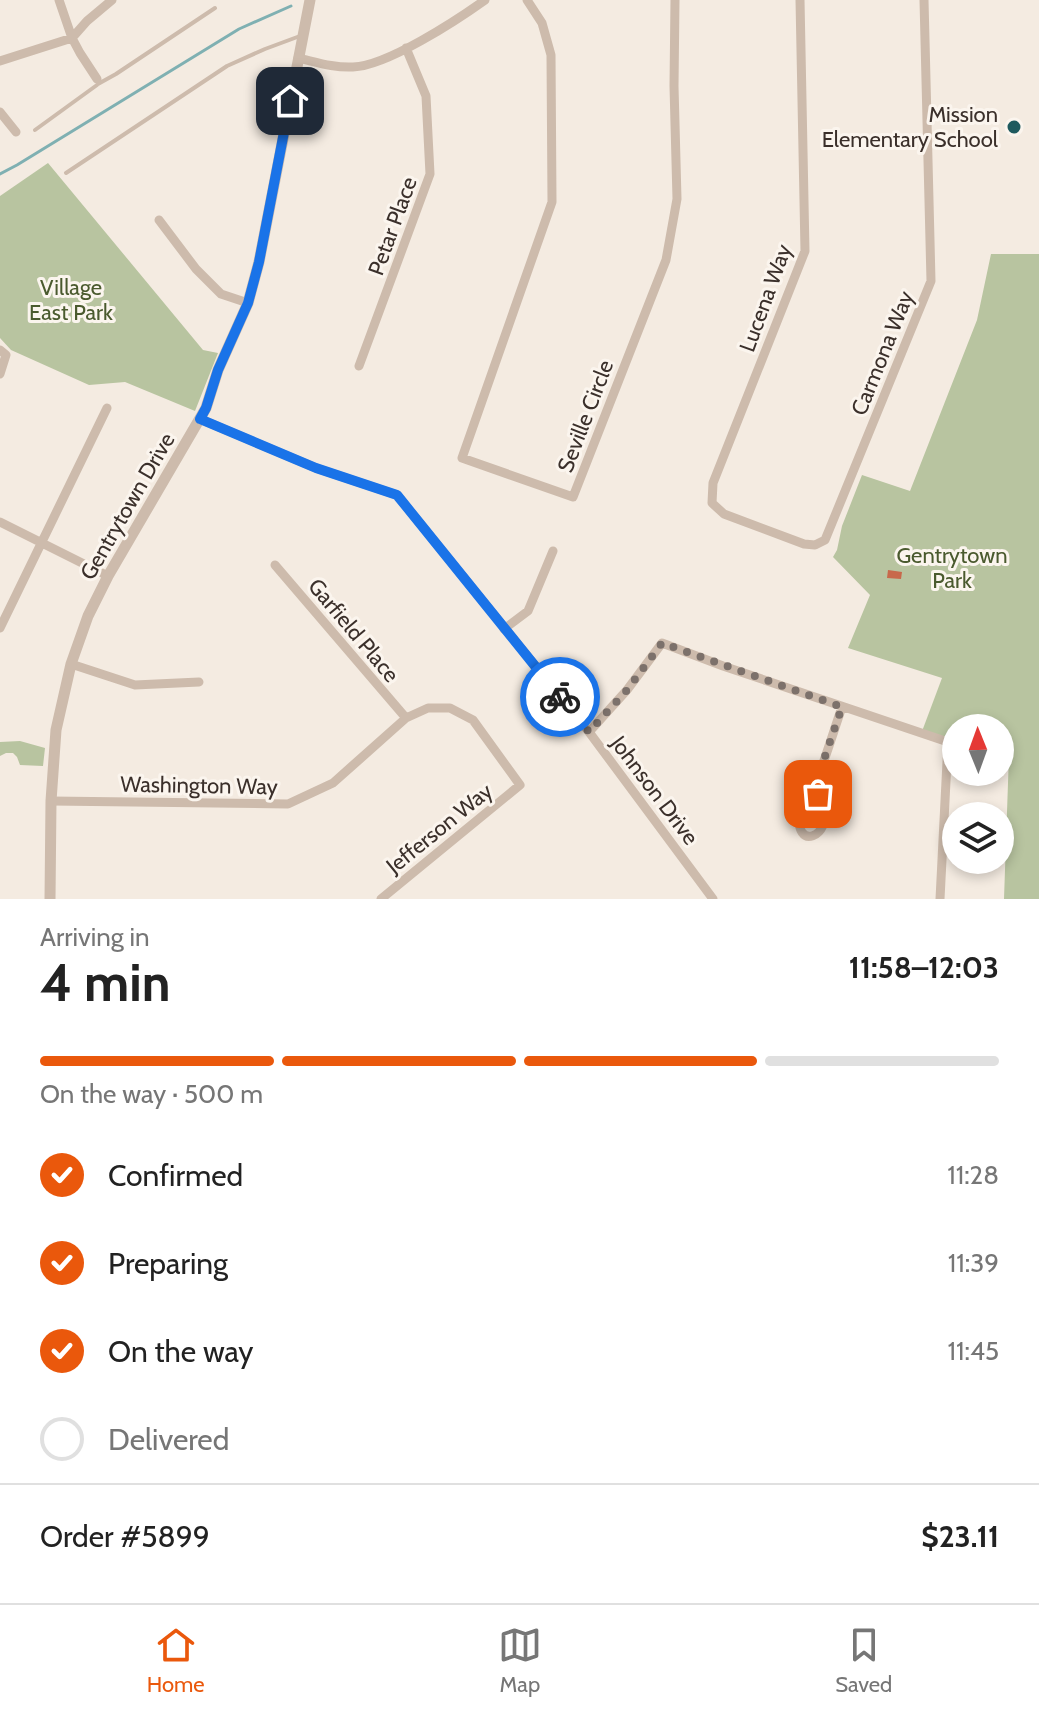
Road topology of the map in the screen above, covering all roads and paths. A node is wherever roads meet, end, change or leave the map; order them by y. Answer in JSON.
{"nodes":[{"id":1,"x":59,"y":0,"type":"edge"},
{"id":2,"x":112,"y":0,"type":"edge"},
{"id":3,"x":310,"y":0,"type":"edge"},
{"id":4,"x":485,"y":0,"type":"edge"},
{"id":5,"x":527,"y":0,"type":"edge"},
{"id":6,"x":675,"y":0,"type":"edge"},
{"id":7,"x":800,"y":0,"type":"edge"},
{"id":8,"x":924,"y":0,"type":"edge"},
{"id":9,"x":215,"y":8,"type":"dead end"},
{"id":10,"x":302,"y":35,"type":"junction"},
{"id":11,"x":72,"y":38,"type":"junction"},
{"id":12,"x":406,"y":48,"type":"junction"},
{"id":13,"x":298,"y":58,"type":"junction"},
{"id":14,"x":0,"y":61,"type":"edge"},
{"id":15,"x":97,"y":82,"type":"junction"},
{"id":16,"x":0,"y":112,"type":"edge"},
{"id":17,"x":35,"y":130,"type":"dead end"},
{"id":18,"x":16,"y":132,"type":"dead end"},
{"id":19,"x":66,"y":173,"type":"dead end"},
{"id":20,"x":159,"y":220,"type":"dead end"},
{"id":21,"x":248,"y":303,"type":"junction"},
{"id":22,"x":0,"y":350,"type":"edge"},
{"id":23,"x":359,"y":366,"type":"dead end"},
{"id":24,"x":0,"y":374,"type":"edge"},
{"id":25,"x":107,"y":408,"type":"dead end"},
{"id":26,"x":200,"y":419,"type":"junction"},
{"id":27,"x":712,"y":503,"type":"joint"},
{"id":28,"x":0,"y":522,"type":"edge"},
{"id":29,"x":41,"y":541,"type":"junction"},
{"id":30,"x":553,"y":551,"type":"dead end"},
{"id":31,"x":275,"y":565,"type":"dead end"},
{"id":32,"x":108,"y":576,"type":"junction"},
{"id":33,"x":0,"y":628,"type":"edge"},
{"id":34,"x":504,"y":629,"type":"junction"},
{"id":35,"x":71,"y":664,"type":"junction"},
{"id":36,"x":199,"y":682,"type":"dead end"},
{"id":37,"x":842,"y":707,"type":"junction"},
{"id":38,"x":406,"y":718,"type":"junction"},
{"id":39,"x":589,"y":732,"type":"junction"},
{"id":40,"x":520,"y":785,"type":"joint"},
{"id":41,"x":814,"y":788,"type":"junction"},
{"id":42,"x":51,"y":801,"type":"junction"},
{"id":43,"x":50,"y":899,"type":"edge"},
{"id":44,"x":381,"y":899,"type":"edge"},
{"id":45,"x":713,"y":899,"type":"edge"},
{"id":46,"x":940,"y":899,"type":"edge"}],
"edges":[{"from":1,"to":11,"type":"street"},
{"from":2,"to":11,"type":"street"},
{"from":3,"to":10,"type":"street","name":"Gentrytown Drive"},
{"from":4,"to":12,"type":"street"},
{"from":5,"to":6,"type":"street","name":"Seville Circle"},
{"from":7,"to":27,"type":"street","name":"Lucena Way"},
{"from":8,"to":27,"type":"street","name":"Carmona Way"},
{"from":9,"to":15,"type":"lane"},
{"from":10,"to":13,"type":"street","name":"Gentrytown Drive"},
{"from":10,"to":19,"type":"lane"},
{"from":11,"to":14,"type":"street"},
{"from":11,"to":15,"type":"street"},
{"from":12,"to":13,"type":"street"},
{"from":12,"to":23,"type":"street","name":"Petar Place"},
{"from":13,"to":21,"type":"street","name":"Gentrytown Drive"},
{"from":15,"to":17,"type":"lane"},
{"from":16,"to":18,"type":"street"},
{"from":20,"to":21,"type":"street"},
{"from":21,"to":26,"type":"street","name":"Gentrytown Drive"},
{"from":22,"to":24,"type":"street"},
{"from":25,"to":29,"type":"street"},
{"from":26,"to":32,"type":"street","name":"Gentrytown Drive"},
{"from":26,"to":34,"type":"street","name":"Johnson Drive"},
{"from":28,"to":29,"type":"street"},
{"from":29,"to":32,"type":"street"},
{"from":29,"to":33,"type":"street"},
{"from":30,"to":34,"type":"street"},
{"from":31,"to":38,"type":"street","name":"Garfield Place"},
{"from":32,"to":35,"type":"street","name":"Gentrytown Drive"},
{"from":34,"to":39,"type":"street","name":"Johnson Drive"},
{"from":35,"to":36,"type":"street"},
{"from":35,"to":42,"type":"street","name":"Gentrytown Drive"},
{"from":37,"to":39,"type":"street"},
{"from":37,"to":41,"type":"street"},
{"from":37,"to":46,"type":"street"},
{"from":38,"to":40,"type":"street","name":"Washington Way"},
{"from":38,"to":42,"type":"street","name":"Washington Way"},
{"from":39,"to":45,"type":"street","name":"Johnson Drive"},
{"from":40,"to":44,"type":"street","name":"Jefferson Way"},
{"from":41,"to":41,"type":"street"},
{"from":42,"to":43,"type":"street","name":"Gentrytown Drive"}]}
